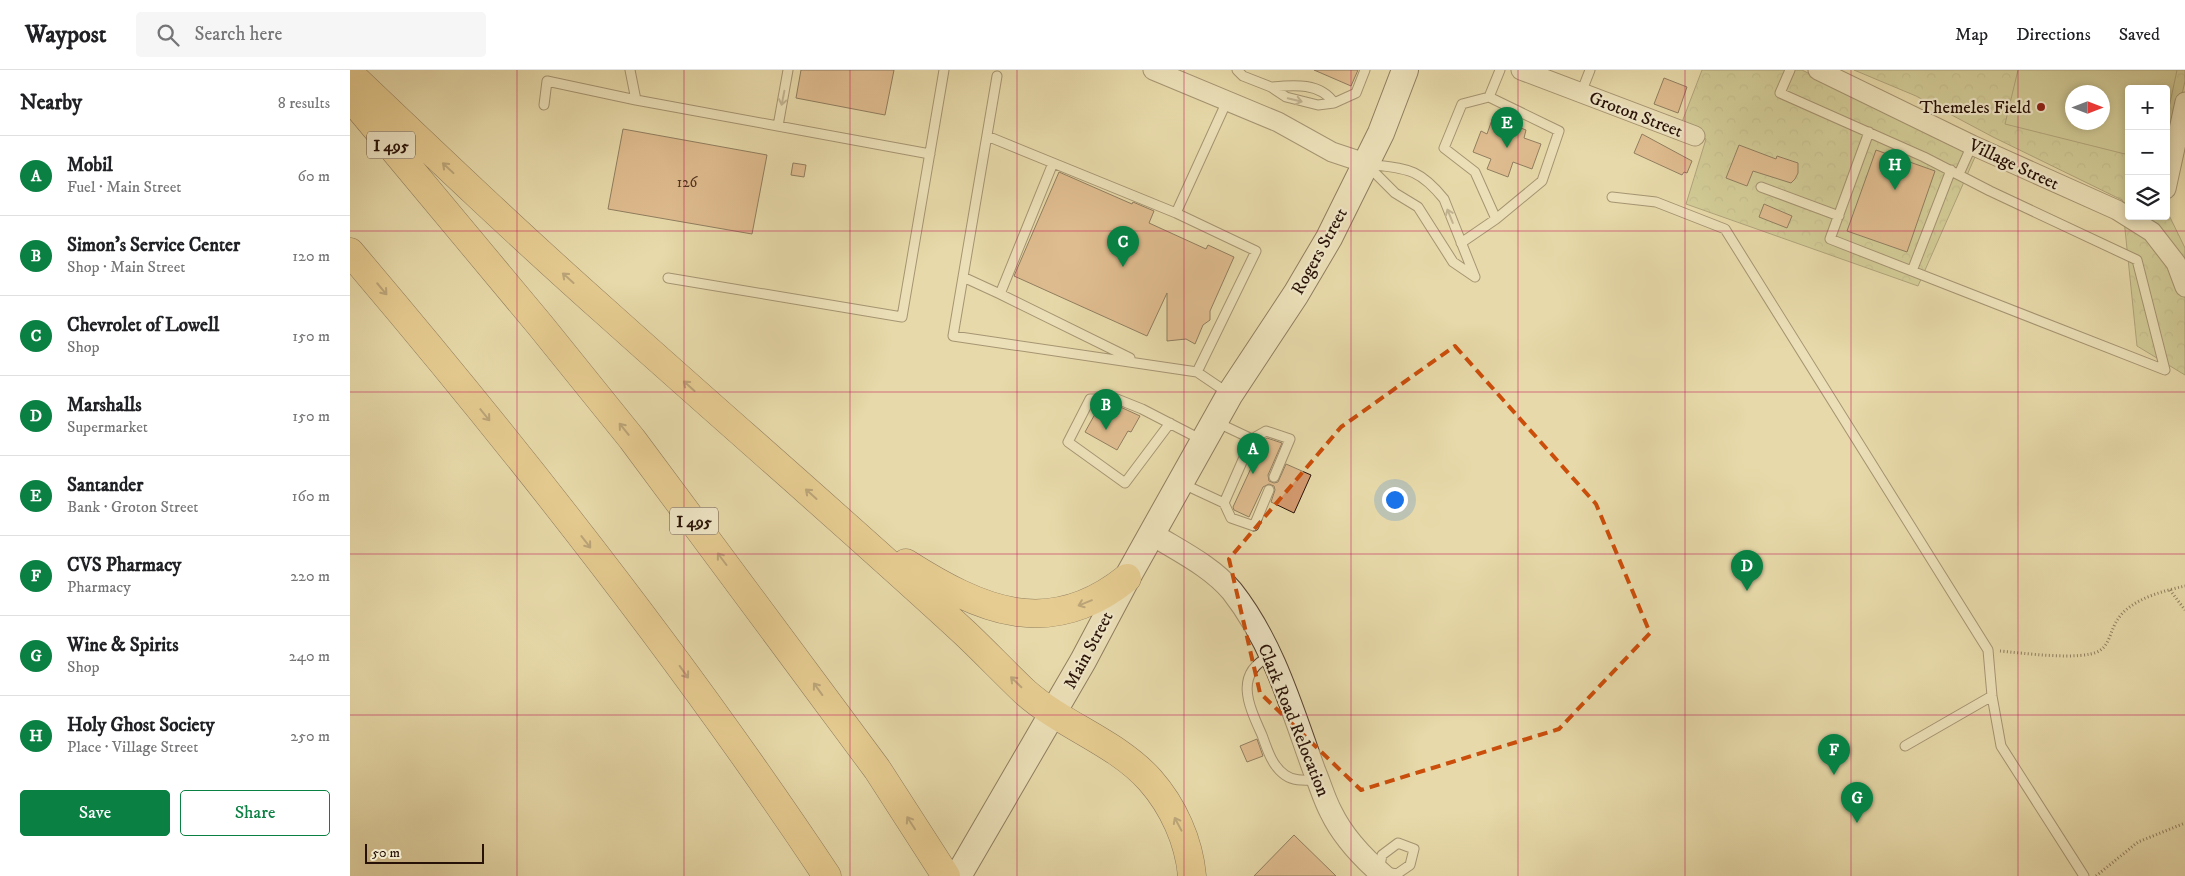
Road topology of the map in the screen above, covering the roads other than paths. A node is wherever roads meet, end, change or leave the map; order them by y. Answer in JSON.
{"nodes":[{"id":1,"x":630,"y":70,"type":"edge"},
{"id":2,"x":788,"y":70,"type":"edge"},
{"id":3,"x":944,"y":70,"type":"edge"},
{"id":4,"x":1153,"y":70,"type":"edge"},
{"id":5,"x":1236,"y":70,"type":"edge"},
{"id":6,"x":1365,"y":70,"type":"edge"},
{"id":7,"x":1405,"y":70,"type":"edge"},
{"id":8,"x":1500,"y":70,"type":"edge"},
{"id":9,"x":1521,"y":70,"type":"edge"},
{"id":10,"x":1590,"y":70,"type":"edge"},
{"id":11,"x":1790,"y":70,"type":"edge"},
{"id":12,"x":1818,"y":70,"type":"edge"},
{"id":13,"x":350,"y":74,"type":"edge"},
{"id":14,"x":997,"y":76,"type":"dead end"},
{"id":15,"x":1272,"y":87,"type":"junction"},
{"id":16,"x":1581,"y":93,"type":"junction"},
{"id":17,"x":350,"y":97,"type":"edge"},
{"id":18,"x":1488,"y":97,"type":"junction"},
{"id":19,"x":636,"y":100,"type":"junction"},
{"id":20,"x":1227,"y":101,"type":"junction"},
{"id":21,"x":2185,"y":102,"type":"edge"},
{"id":22,"x":1334,"y":103,"type":"junction"},
{"id":23,"x":544,"y":105,"type":"dead end"},
{"id":24,"x":778,"y":126,"type":"junction"},
{"id":25,"x":1868,"y":132,"type":"junction"},
{"id":26,"x":987,"y":136,"type":"junction"},
{"id":27,"x":1695,"y":136,"type":"dead end"},
{"id":28,"x":1972,"y":145,"type":"junction"},
{"id":29,"x":930,"y":154,"type":"junction"},
{"id":30,"x":1053,"y":163,"type":"junction"},
{"id":31,"x":1365,"y":163,"type":"junction"},
{"id":32,"x":1955,"y":172,"type":"junction"},
{"id":33,"x":2169,"y":175,"type":"edge"},
{"id":34,"x":1761,"y":187,"type":"dead end"},
{"id":35,"x":1612,"y":197,"type":"dead end"},
{"id":36,"x":1176,"y":213,"type":"junction"},
{"id":37,"x":1838,"y":216,"type":"junction"},
{"id":38,"x":1496,"y":219,"type":"junction"},
{"id":39,"x":2154,"y":224,"type":"edge"},
{"id":40,"x":1461,"y":243,"type":"junction"},
{"id":41,"x":350,"y":252,"type":"edge"},
{"id":42,"x":1912,"y":271,"type":"junction"},
{"id":43,"x":963,"y":277,"type":"junction"},
{"id":44,"x":668,"y":278,"type":"dead end"},
{"id":45,"x":2185,"y":287,"type":"edge"},
{"id":46,"x":1000,"y":294,"type":"junction"},
{"id":47,"x":1139,"y":363,"type":"junction"},
{"id":48,"x":1197,"y":372,"type":"junction"},
{"id":49,"x":1230,"y":394,"type":"junction"},
{"id":50,"x":1170,"y":423,"type":"junction"},
{"id":51,"x":1210,"y":431,"type":"junction"},
{"id":52,"x":1252,"y":439,"type":"junction"},
{"id":53,"x":1274,"y":477,"type":"dead end"},
{"id":54,"x":1181,"y":483,"type":"junction"},
{"id":55,"x":1269,"y":490,"type":"dead end"},
{"id":56,"x":1224,"y":503,"type":"junction"},
{"id":57,"x":847,"y":526,"type":"junction"},
{"id":58,"x":1152,"y":534,"type":"junction"},
{"id":59,"x":1127,"y":578,"type":"junction"},
{"id":60,"x":1270,"y":656,"type":"junction"},
{"id":61,"x":1992,"y":696,"type":"junction"},
{"id":62,"x":1053,"y":713,"type":"junction"},
{"id":63,"x":1905,"y":746,"type":"dead end"},
{"id":64,"x":1318,"y":780,"type":"junction"},
{"id":65,"x":947,"y":872,"type":"edge"},
{"id":66,"x":1381,"y":874,"type":"edge"},
{"id":67,"x":827,"y":876,"type":"edge"},
{"id":68,"x":1192,"y":876,"type":"edge"},
{"id":69,"x":2084,"y":876,"type":"edge"}],
"edges":[{"from":1,"to":19,"type":"lane"},
{"from":2,"to":24,"type":"lane","one_way":true},
{"from":3,"to":29,"type":"lane"},
{"from":4,"to":20,"type":"street"},
{"from":5,"to":15,"type":"lane"},
{"from":6,"to":22,"type":"lane"},
{"from":7,"to":31,"type":"main road","name":"Rogers Street"},
{"from":8,"to":18,"type":"lane"},
{"from":9,"to":16,"type":"street","name":"Groton Street"},
{"from":10,"to":16,"type":"lane"},
{"from":11,"to":25,"type":"lane"},
{"from":12,"to":28,"type":"street","name":"Village Street"},
{"from":57,"to":13,"type":"highway","one_way":true},
{"from":14,"to":26,"type":"lane"},
{"from":15,"to":22,"type":"lane","one_way":true},
{"from":15,"to":22,"type":"lane"},
{"from":16,"to":27,"type":"street","name":"Groton Street"},
{"from":65,"to":17,"type":"highway","number":"I 495","one_way":true},
{"from":18,"to":38,"type":"lane"},
{"from":18,"to":38,"type":"lane"},
{"from":19,"to":23,"type":"lane"},
{"from":19,"to":24,"type":"lane"},
{"from":20,"to":31,"type":"street"},
{"from":20,"to":36,"type":"lane"},
{"from":21,"to":33,"type":"street"},
{"from":24,"to":29,"type":"lane"},
{"from":25,"to":32,"type":"lane"},
{"from":25,"to":37,"type":"lane"},
{"from":26,"to":30,"type":"lane"},
{"from":26,"to":43,"type":"lane"},
{"from":28,"to":32,"type":"lane"},
{"from":28,"to":39,"type":"street","name":"Village Street"},
{"from":29,"to":44,"type":"lane"},
{"from":30,"to":36,"type":"lane"},
{"from":30,"to":46,"type":"lane"},
{"from":40,"to":31,"type":"lane","one_way":true},
{"from":31,"to":40,"type":"lane"},
{"from":31,"to":49,"type":"main road","name":"Rogers Street"},
{"from":32,"to":42,"type":"lane"},
{"from":32,"to":42,"type":"lane"},
{"from":34,"to":37,"type":"lane"},
{"from":35,"to":61,"type":"lane"},
{"from":36,"to":48,"type":"lane"},
{"from":37,"to":42,"type":"lane"},
{"from":38,"to":40,"type":"lane"},
{"from":39,"to":45,"type":"street","name":"Village Street"},
{"from":41,"to":67,"type":"highway","one_way":true},
{"from":43,"to":46,"type":"lane"},
{"from":43,"to":47,"type":"lane"},
{"from":46,"to":47,"type":"lane"},
{"from":47,"to":48,"type":"lane"},
{"from":48,"to":49,"type":"lane"},
{"from":49,"to":51,"type":"main road","name":"Rogers Street"},
{"from":50,"to":50,"type":"lane"},
{"from":50,"to":51,"type":"lane"},
{"from":51,"to":52,"type":"lane"},
{"from":51,"to":54,"type":"main road","name":"Main Street"},
{"from":52,"to":53,"type":"lane"},
{"from":52,"to":56,"type":"lane"},
{"from":54,"to":56,"type":"lane"},
{"from":54,"to":58,"type":"main road","name":"Main Street"},
{"from":55,"to":56,"type":"lane"},
{"from":59,"to":57,"type":"highway","one_way":true},
{"from":62,"to":57,"type":"highway","one_way":true},
{"from":58,"to":59,"type":"main road","name":"Main Street"},
{"from":58,"to":60,"type":"street","name":"Clark Road Relocation"},
{"from":59,"to":62,"type":"main road","name":"Main Street"},
{"from":60,"to":64,"type":"street","name":"Clark Road Relocation"},
{"from":60,"to":64,"type":"lane"},
{"from":61,"to":63,"type":"lane"},
{"from":61,"to":69,"type":"lane"},
{"from":62,"to":65,"type":"main road","name":"Main Street"},
{"from":68,"to":62,"type":"highway","one_way":true},
{"from":64,"to":66,"type":"street","name":"Clark Road Relocation"}]}
